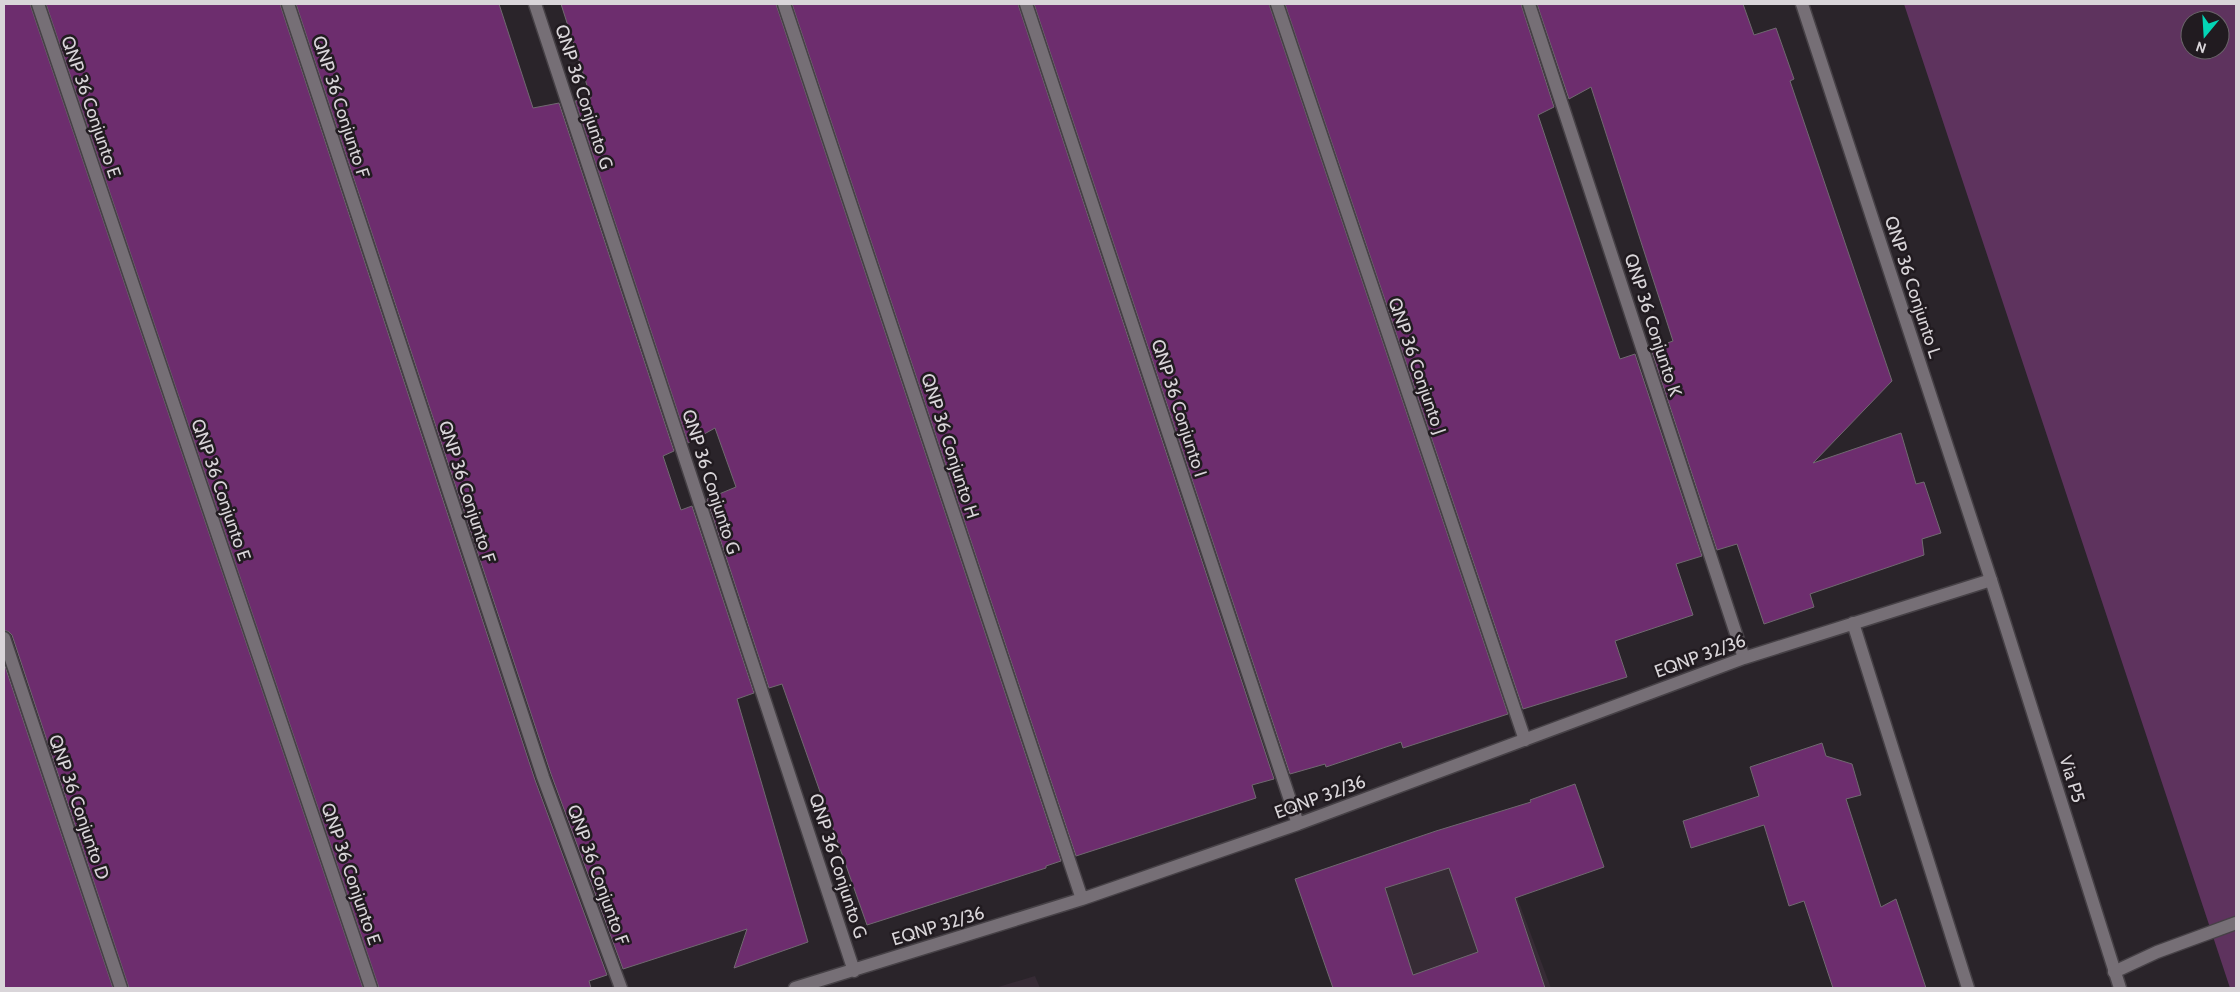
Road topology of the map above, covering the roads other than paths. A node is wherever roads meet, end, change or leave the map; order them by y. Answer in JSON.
{"nodes":[{"id":1,"x":38,"y":4,"type":"edge"},
{"id":2,"x":288,"y":4,"type":"edge"},
{"id":3,"x":535,"y":4,"type":"edge"},
{"id":4,"x":784,"y":4,"type":"edge"},
{"id":5,"x":1026,"y":4,"type":"edge"},
{"id":6,"x":1276,"y":4,"type":"edge"},
{"id":7,"x":1529,"y":4,"type":"edge"},
{"id":8,"x":1802,"y":4,"type":"edge"},
{"id":9,"x":1991,"y":580,"type":"junction"},
{"id":10,"x":1853,"y":623,"type":"junction"},
{"id":11,"x":4,"y":638,"type":"edge"},
{"id":12,"x":1744,"y":658,"type":"junction"},
{"id":13,"x":1525,"y":740,"type":"junction"},
{"id":14,"x":1298,"y":824,"type":"junction"},
{"id":15,"x":1082,"y":899,"type":"junction"},
{"id":16,"x":2236,"y":923,"type":"edge"},
{"id":17,"x":854,"y":971,"type":"junction"},
{"id":18,"x":2114,"y":972,"type":"junction"},
{"id":19,"x":121,"y":988,"type":"edge"},
{"id":20,"x":371,"y":988,"type":"edge"},
{"id":21,"x":621,"y":988,"type":"edge"},
{"id":22,"x":795,"y":988,"type":"edge"},
{"id":23,"x":1968,"y":988,"type":"edge"},
{"id":24,"x":2120,"y":988,"type":"edge"}],
"edges":[{"from":1,"to":20,"type":"street","name":"QNP 36 Conjunto E"},
{"from":2,"to":21,"type":"street","name":"QNP 36 Conjunto F"},
{"from":3,"to":17,"type":"street","name":"QNP 36 Conjunto G"},
{"from":4,"to":15,"type":"street","name":"QNP 36 Conjunto H"},
{"from":5,"to":14,"type":"street","name":"QNP 36 Conjunto I"},
{"from":6,"to":13,"type":"street","name":"QNP 36 Conjunto J"},
{"from":7,"to":12,"type":"street","name":"QNP 36 Conjunto K"},
{"from":8,"to":9,"type":"street","name":"QNP 36 Conjunto L"},
{"from":9,"to":10,"type":"street","name":"EQNP 32/36"},
{"from":9,"to":18,"type":"street","name":"Via P5"},
{"from":10,"to":12,"type":"street","name":"EQNP 32/36"},
{"from":10,"to":23,"type":"street"},
{"from":11,"to":19,"type":"street","name":"QNP 36 Conjunto D"},
{"from":12,"to":13,"type":"street","name":"EQNP 32/36"},
{"from":13,"to":14,"type":"street","name":"EQNP 32/36"},
{"from":14,"to":15,"type":"street","name":"EQNP 32/36"},
{"from":15,"to":17,"type":"street","name":"EQNP 32/36"},
{"from":16,"to":18,"type":"street"},
{"from":17,"to":22,"type":"street","name":"EQNP 32/36"},
{"from":18,"to":24,"type":"street","name":"Via P5"}]}
